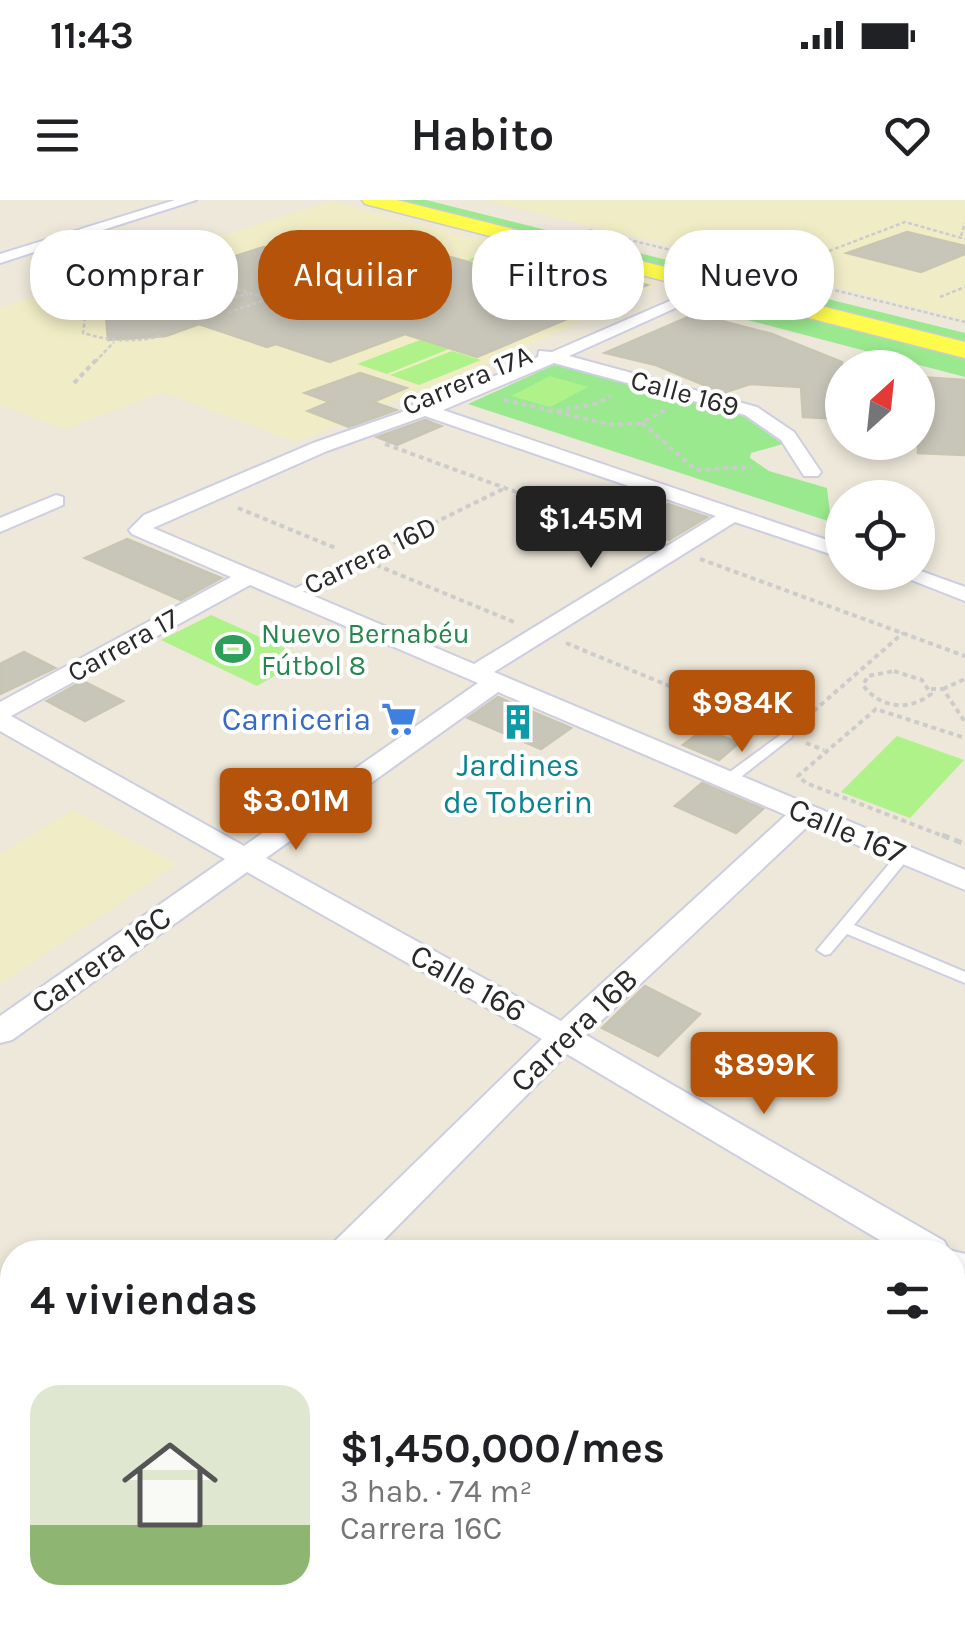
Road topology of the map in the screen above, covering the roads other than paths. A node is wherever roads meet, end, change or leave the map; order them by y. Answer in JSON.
{"nodes":[{"id":1,"x":190,"y":200,"type":"edge"},
{"id":2,"x":372,"y":200,"type":"edge"},
{"id":3,"x":442,"y":200,"type":"edge"},
{"id":4,"x":0,"y":260,"type":"edge"},
{"id":5,"x":664,"y":261,"type":"edge"},
{"id":6,"x":664,"y":264,"type":"edge"},
{"id":7,"x":664,"y":296,"type":"edge"},
{"id":8,"x":834,"y":299,"type":"edge"},
{"id":9,"x":664,"y":300,"type":"edge"},
{"id":10,"x":834,"y":311,"type":"edge"},
{"id":11,"x":965,"y":326,"type":"edge"},
{"id":12,"x":965,"y":350,"type":"edge"},
{"id":13,"x":533,"y":352,"type":"junction"},
{"id":14,"x":552,"y":357,"type":"junction"},
{"id":15,"x":423,"y":404,"type":"junction"},
{"id":16,"x":810,"y":472,"type":"dead end"},
{"id":17,"x":56,"y":502,"type":"dead end"},
{"id":18,"x":732,"y":514,"type":"junction"},
{"id":19,"x":151,"y":518,"type":"joint"},
{"id":20,"x":0,"y":526,"type":"edge"},
{"id":21,"x":825,"y":533,"type":"edge"},
{"id":22,"x":825,"y":546,"type":"edge"},
{"id":23,"x":361,"y":559,"type":"road end"},
{"id":24,"x":935,"y":568,"type":"edge"},
{"id":25,"x":246,"y":578,"type":"junction"},
{"id":26,"x":965,"y":578,"type":"edge"},
{"id":27,"x":935,"y":584,"type":"edge"},
{"id":28,"x":965,"y":594,"type":"edge"},
{"id":29,"x":288,"y":595,"type":"junction"},
{"id":30,"x":486,"y":677,"type":"junction"},
{"id":31,"x":0,"y":712,"type":"edge"},
{"id":32,"x":0,"y":721,"type":"edge"},
{"id":33,"x":787,"y":734,"type":"road end"},
{"id":34,"x":728,"y":780,"type":"junction"},
{"id":35,"x":805,"y":813,"type":"junction"},
{"id":36,"x":904,"y":855,"type":"junction"},
{"id":37,"x":244,"y":858,"type":"junction"},
{"id":38,"x":965,"y":881,"type":"edge"},
{"id":39,"x":844,"y":927,"type":"junction"},
{"id":40,"x":825,"y":950,"type":"dead end"},
{"id":41,"x":965,"y":978,"type":"edge"},
{"id":42,"x":0,"y":1032,"type":"edge"},
{"id":43,"x":564,"y":1038,"type":"junction"},
{"id":44,"x":360,"y":1240,"type":"edge"},
{"id":45,"x":910,"y":1240,"type":"edge"}],
"edges":[{"from":1,"to":4,"type":"street"},
{"from":2,"to":6,"type":"main road"},
{"from":3,"to":5,"type":"main road"},
{"from":7,"to":13,"type":"street","name":"Carrera 17A"},
{"from":8,"to":11,"type":"main road"},
{"from":9,"to":14,"type":"street","name":"Carrera 17A"},
{"from":10,"to":12,"type":"main road"},
{"from":13,"to":14,"type":"street","name":"Calle 169"},
{"from":13,"to":15,"type":"street","name":"Carrera 17A"},
{"from":14,"to":15,"type":"street","name":"Carrera 17A"},
{"from":14,"to":16,"type":"street","name":"Calle 169"},
{"from":15,"to":18,"type":"street"},
{"from":15,"to":19,"type":"street","name":"Carrera 17A"},
{"from":15,"to":21,"type":"street"},
{"from":17,"to":20,"type":"street"},
{"from":18,"to":22,"type":"street"},
{"from":18,"to":30,"type":"street","name":"Carrera 16C"},
{"from":19,"to":25,"type":"street","name":"Calle 167"},
{"from":23,"to":29,"type":"lane","name":"Carrera 16D"},
{"from":24,"to":26,"type":"street"},
{"from":25,"to":29,"type":"street","name":"Calle 167"},
{"from":25,"to":31,"type":"street","name":"Carrera 17"},
{"from":27,"to":28,"type":"street"},
{"from":29,"to":30,"type":"street","name":"Calle 167"},
{"from":30,"to":34,"type":"street","name":"Calle 167"},
{"from":30,"to":37,"type":"street","name":"Carrera 16C"},
{"from":32,"to":37,"type":"street","name":"Calle 166"},
{"from":33,"to":34,"type":"lane"},
{"from":34,"to":35,"type":"street","name":"Calle 167"},
{"from":35,"to":36,"type":"street","name":"Calle 167"},
{"from":35,"to":43,"type":"street","name":"Carrera 16B"},
{"from":36,"to":38,"type":"street","name":"Calle 167"},
{"from":36,"to":39,"type":"lane"},
{"from":37,"to":42,"type":"street","name":"Carrera 16C"},
{"from":37,"to":43,"type":"street","name":"Calle 166"},
{"from":39,"to":40,"type":"lane"},
{"from":39,"to":41,"type":"lane"},
{"from":43,"to":44,"type":"street","name":"Carrera 16B"},
{"from":43,"to":45,"type":"street","name":"Calle 166"}]}
